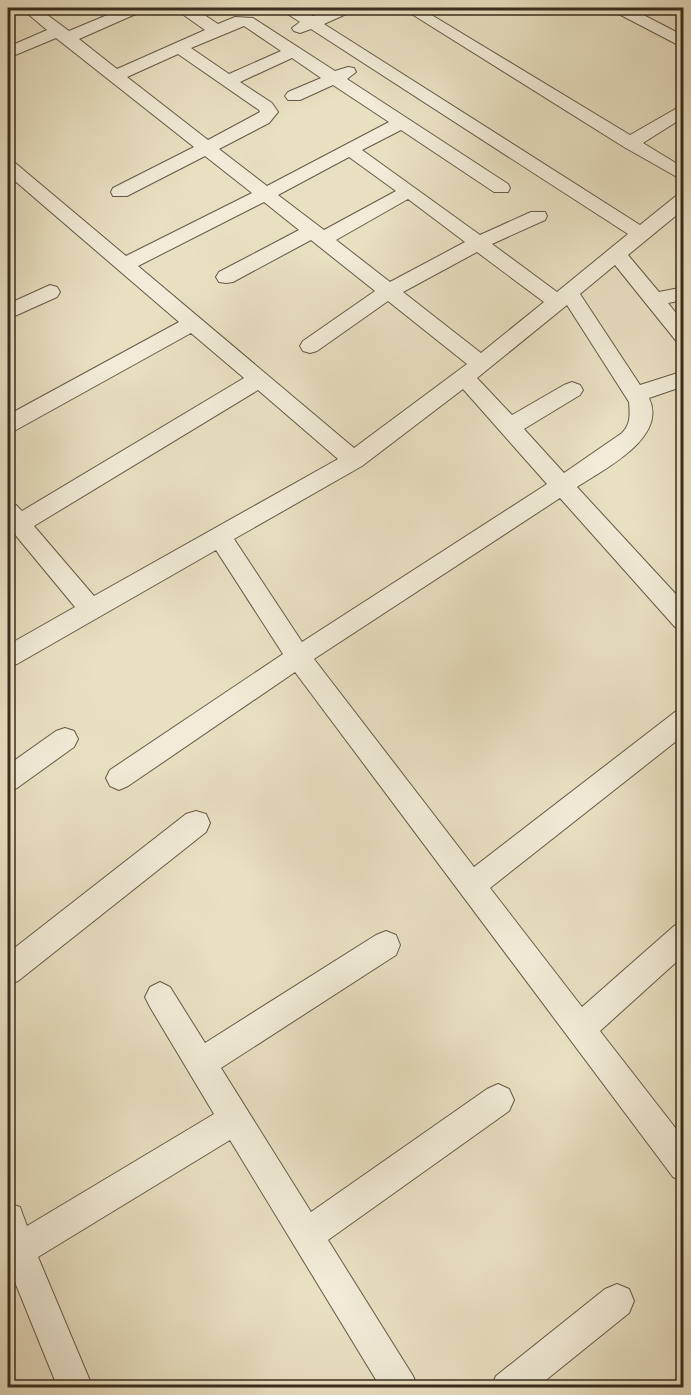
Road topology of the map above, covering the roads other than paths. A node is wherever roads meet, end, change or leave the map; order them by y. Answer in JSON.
{"nodes":[{"id":1,"x":29,"y":8,"type":"edge"},
{"id":2,"x":184,"y":8,"type":"edge"},
{"id":3,"x":289,"y":8,"type":"edge"},
{"id":4,"x":347,"y":8,"type":"edge"},
{"id":5,"x":410,"y":8,"type":"edge"},
{"id":6,"x":627,"y":9,"type":"edge"},
{"id":7,"x":132,"y":10,"type":"dead end"},
{"id":8,"x":312,"y":23,"type":"junction"},
{"id":9,"x":216,"y":30,"type":"junction"},
{"id":10,"x":63,"y":34,"type":"junction"},
{"id":11,"x":275,"y":38,"type":"junction"},
{"id":12,"x":684,"y":43,"type":"edge"},
{"id":13,"x":179,"y":47,"type":"junction"},
{"id":14,"x":295,"y":51,"type":"junction"},
{"id":15,"x":8,"y":52,"type":"edge"},
{"id":16,"x":372,"y":62,"type":"junction"},
{"id":17,"x":115,"y":76,"type":"junction"},
{"id":18,"x":336,"y":78,"type":"junction"},
{"id":19,"x":230,"y":80,"type":"junction"},
{"id":20,"x":294,"y":96,"type":"dead end"},
{"id":21,"x":684,"y":109,"type":"edge"},
{"id":22,"x":402,"y":122,"type":"junction"},
{"id":23,"x":630,"y":144,"type":"junction"},
{"id":24,"x":207,"y":148,"type":"junction"},
{"id":25,"x":350,"y":150,"type":"junction"},
{"id":26,"x":8,"y":166,"type":"edge"},
{"id":27,"x":684,"y":176,"type":"edge"},
{"id":28,"x":501,"y":188,"type":"dead end"},
{"id":29,"x":409,"y":191,"type":"junction"},
{"id":30,"x":120,"y":192,"type":"dead end"},
{"id":31,"x":266,"y":194,"type":"junction"},
{"id":32,"x":684,"y":199,"type":"edge"},
{"id":33,"x":538,"y":216,"type":"dead end"},
{"id":34,"x":641,"y":234,"type":"junction"},
{"id":35,"x":317,"y":235,"type":"junction"},
{"id":36,"x":478,"y":243,"type":"junction"},
{"id":37,"x":616,"y":254,"type":"junction"},
{"id":38,"x":125,"y":265,"type":"junction"},
{"id":39,"x":226,"y":278,"type":"dead end"},
{"id":40,"x":389,"y":291,"type":"junction"},
{"id":41,"x":50,"y":292,"type":"dead end"},
{"id":42,"x":684,"y":293,"type":"edge"},
{"id":43,"x":563,"y":297,"type":"junction"},
{"id":44,"x":654,"y":300,"type":"junction"},
{"id":45,"x":8,"y":312,"type":"edge"},
{"id":46,"x":193,"y":323,"type":"junction"},
{"id":47,"x":684,"y":337,"type":"edge"},
{"id":48,"x":310,"y":346,"type":"dead end"},
{"id":49,"x":473,"y":370,"type":"junction"},
{"id":50,"x":684,"y":378,"type":"edge"},
{"id":51,"x":259,"y":379,"type":"junction"},
{"id":52,"x":572,"y":390,"type":"dead end"},
{"id":53,"x":636,"y":394,"type":"junction"},
{"id":54,"x":8,"y":424,"type":"edge"},
{"id":55,"x":509,"y":427,"type":"junction"},
{"id":56,"x":354,"y":460,"type":"junction"},
{"id":57,"x":561,"y":486,"type":"junction"},
{"id":58,"x":13,"y":517,"type":"edge"},
{"id":59,"x":220,"y":536,"type":"junction"},
{"id":60,"x":91,"y":609,"type":"junction"},
{"id":61,"x":684,"y":620,"type":"edge"},
{"id":62,"x":8,"y":657,"type":"edge"},
{"id":63,"x":298,"y":657,"type":"junction"},
{"id":64,"x":684,"y":720,"type":"edge"},
{"id":65,"x":65,"y":739,"type":"dead end"},
{"id":66,"x":119,"y":778,"type":"dead end"},
{"id":67,"x":8,"y":780,"type":"edge"},
{"id":68,"x":196,"y":823,"type":"dead end"},
{"id":69,"x":471,"y":886,"type":"junction"},
{"id":70,"x":684,"y":936,"type":"edge"},
{"id":71,"x":386,"y":945,"type":"dead end"},
{"id":72,"x":8,"y":971,"type":"edge"},
{"id":73,"x":160,"y":997,"type":"dead end"},
{"id":74,"x":579,"y":1029,"type":"junction"},
{"id":75,"x":201,"y":1063,"type":"junction"},
{"id":76,"x":498,"y":1100,"type":"dead end"},
{"id":77,"x":235,"y":1119,"type":"junction"},
{"id":78,"x":684,"y":1166,"type":"edge"},
{"id":79,"x":8,"y":1219,"type":"edge"},
{"id":80,"x":307,"y":1235,"type":"junction"},
{"id":81,"x":18,"y":1250,"type":"junction"},
{"id":82,"x":617,"y":1301,"type":"dead end"},
{"id":83,"x":76,"y":1388,"type":"edge"},
{"id":84,"x":401,"y":1388,"type":"edge"},
{"id":85,"x":508,"y":1388,"type":"edge"}],
"edges":[{"from":1,"to":10,"type":"street"},
{"from":2,"to":9,"type":"street"},
{"from":3,"to":8,"type":"street"},
{"from":4,"to":8,"type":"street"},
{"from":5,"to":23,"type":"street"},
{"from":6,"to":12,"type":"street"},
{"from":7,"to":10,"type":"street"},
{"from":8,"to":11,"type":"street"},
{"from":8,"to":16,"type":"street"},
{"from":9,"to":11,"type":"street"},
{"from":9,"to":13,"type":"street"},
{"from":10,"to":15,"type":"street"},
{"from":10,"to":17,"type":"street"},
{"from":11,"to":14,"type":"street"},
{"from":13,"to":17,"type":"street"},
{"from":13,"to":19,"type":"street"},
{"from":14,"to":18,"type":"street"},
{"from":14,"to":19,"type":"street"},
{"from":16,"to":18,"type":"street"},
{"from":16,"to":34,"type":"street"},
{"from":17,"to":24,"type":"street"},
{"from":18,"to":20,"type":"street"},
{"from":18,"to":22,"type":"street"},
{"from":19,"to":24,"type":"street"},
{"from":21,"to":23,"type":"street"},
{"from":22,"to":25,"type":"street"},
{"from":22,"to":28,"type":"street"},
{"from":23,"to":27,"type":"street"},
{"from":24,"to":30,"type":"street"},
{"from":24,"to":31,"type":"street"},
{"from":25,"to":29,"type":"street"},
{"from":25,"to":31,"type":"street"},
{"from":26,"to":38,"type":"street"},
{"from":29,"to":35,"type":"street"},
{"from":29,"to":36,"type":"street"},
{"from":31,"to":35,"type":"street"},
{"from":31,"to":38,"type":"street"},
{"from":32,"to":34,"type":"street"},
{"from":33,"to":36,"type":"street"},
{"from":34,"to":37,"type":"street"},
{"from":35,"to":39,"type":"street"},
{"from":35,"to":40,"type":"street"},
{"from":36,"to":40,"type":"street"},
{"from":36,"to":43,"type":"street"},
{"from":37,"to":43,"type":"street"},
{"from":37,"to":44,"type":"street"},
{"from":38,"to":46,"type":"street"},
{"from":40,"to":48,"type":"street"},
{"from":40,"to":49,"type":"street"},
{"from":41,"to":45,"type":"street"},
{"from":42,"to":44,"type":"street"},
{"from":43,"to":49,"type":"street"},
{"from":43,"to":53,"type":"street"},
{"from":44,"to":47,"type":"street"},
{"from":46,"to":51,"type":"street"},
{"from":46,"to":54,"type":"street"},
{"from":49,"to":55,"type":"street"},
{"from":49,"to":56,"type":"street"},
{"from":50,"to":53,"type":"street"},
{"from":51,"to":56,"type":"street"},
{"from":51,"to":58,"type":"street"},
{"from":52,"to":55,"type":"street"},
{"from":53,"to":57,"type":"street"},
{"from":55,"to":57,"type":"street"},
{"from":56,"to":59,"type":"street"},
{"from":57,"to":61,"type":"street"},
{"from":57,"to":63,"type":"street"},
{"from":58,"to":60,"type":"street"},
{"from":59,"to":60,"type":"street"},
{"from":59,"to":63,"type":"street"},
{"from":60,"to":62,"type":"street"},
{"from":63,"to":66,"type":"street"},
{"from":63,"to":69,"type":"street"},
{"from":64,"to":69,"type":"street"},
{"from":65,"to":67,"type":"street"},
{"from":68,"to":72,"type":"street"},
{"from":69,"to":74,"type":"street"},
{"from":70,"to":74,"type":"street"},
{"from":71,"to":75,"type":"street"},
{"from":73,"to":75,"type":"street"},
{"from":74,"to":78,"type":"street"},
{"from":75,"to":77,"type":"street"},
{"from":76,"to":80,"type":"street"},
{"from":77,"to":80,"type":"street"},
{"from":77,"to":81,"type":"street"},
{"from":79,"to":81,"type":"street"},
{"from":80,"to":84,"type":"street"},
{"from":81,"to":83,"type":"street"},
{"from":82,"to":85,"type":"street"}]}
